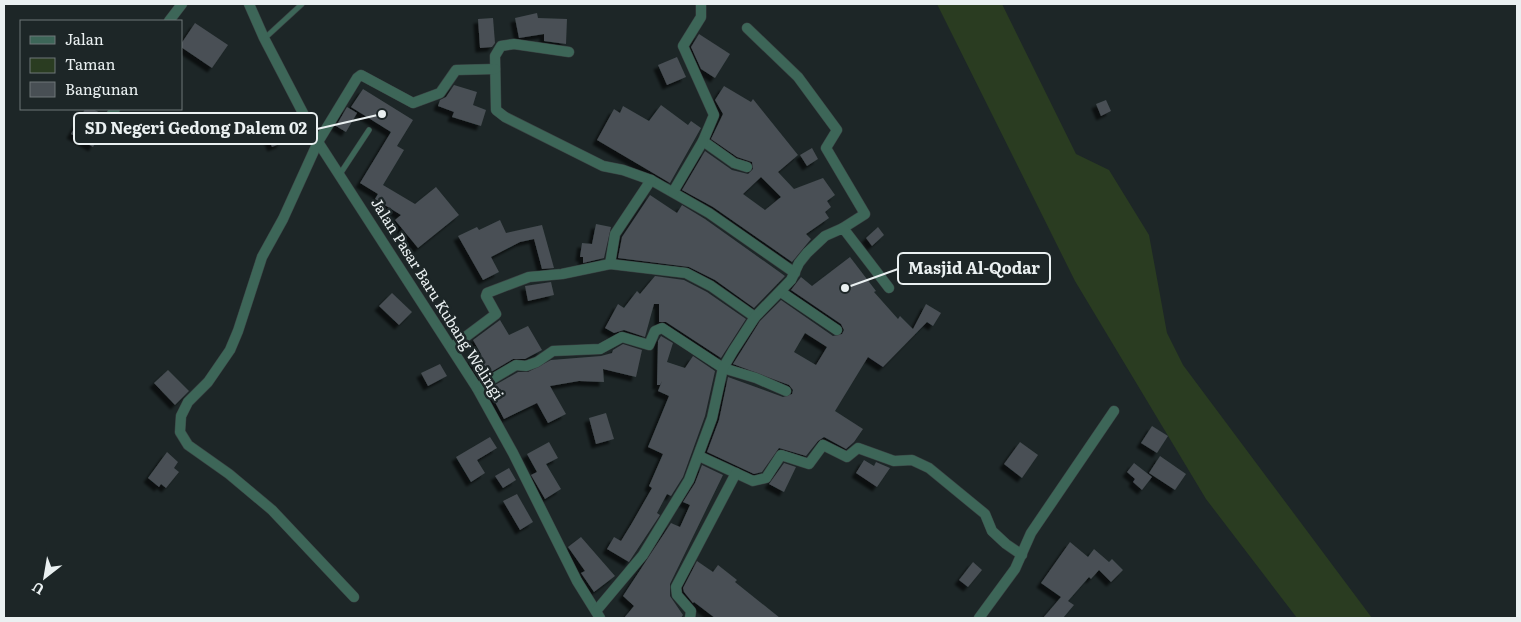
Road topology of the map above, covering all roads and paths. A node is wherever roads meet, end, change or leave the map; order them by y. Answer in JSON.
{"nodes":[{"id":1,"x":182,"y":4,"type":"edge"},
{"id":2,"x":249,"y":4,"type":"edge"},
{"id":3,"x":302,"y":4,"type":"edge"},
{"id":4,"x":701,"y":4,"type":"edge"},
{"id":5,"x":170,"y":20,"type":"edge"},
{"id":6,"x":747,"y":28,"type":"dead end"},
{"id":7,"x":264,"y":38,"type":"junction"},
{"id":8,"x":569,"y":52,"type":"dead end"},
{"id":9,"x":495,"y":69,"type":"junction"},
{"id":10,"x":369,"y":130,"type":"dead end"},
{"id":11,"x":703,"y":141,"type":"junction"},
{"id":12,"x":318,"y":142,"type":"junction"},
{"id":13,"x":747,"y":167,"type":"dead end"},
{"id":14,"x":340,"y":174,"type":"junction"},
{"id":15,"x":651,"y":180,"type":"junction"},
{"id":16,"x":673,"y":192,"type":"junction"},
{"id":17,"x":843,"y":228,"type":"junction"},
{"id":18,"x":610,"y":264,"type":"junction"},
{"id":19,"x":795,"y":273,"type":"junction"},
{"id":20,"x":889,"y":288,"type":"dead end"},
{"id":21,"x":781,"y":292,"type":"junction"},
{"id":22,"x":755,"y":317,"type":"junction"},
{"id":23,"x":837,"y":330,"type":"dead end"},
{"id":24,"x":452,"y":347,"type":"junction"},
{"id":25,"x":723,"y":368,"type":"junction"},
{"id":26,"x":477,"y":388,"type":"junction"},
{"id":27,"x":786,"y":391,"type":"dead end"},
{"id":28,"x":1114,"y":411,"type":"dead end"},
{"id":29,"x":699,"y":456,"type":"junction"},
{"id":30,"x":736,"y":473,"type":"junction"},
{"id":31,"x":1022,"y":555,"type":"junction"},
{"id":32,"x":354,"y":597,"type":"dead end"},
{"id":33,"x":598,"y":615,"type":"edge"},
{"id":34,"x":690,"y":618,"type":"edge"},
{"id":35,"x":979,"y":618,"type":"edge"}],
"edges":[{"from":1,"to":5,"type":"street"},
{"from":2,"to":7,"type":"street","name":"Jalan Pasar Baru Kubang Welingi"},
{"from":3,"to":7,"type":"lane"},
{"from":4,"to":11,"type":"street"},
{"from":6,"to":17,"type":"street"},
{"from":7,"to":12,"type":"street","name":"Jalan Pasar Baru Kubang Welingi"},
{"from":8,"to":9,"type":"street"},
{"from":9,"to":12,"type":"street"},
{"from":9,"to":15,"type":"street"},
{"from":10,"to":14,"type":"lane"},
{"from":11,"to":13,"type":"street"},
{"from":11,"to":16,"type":"street"},
{"from":12,"to":14,"type":"street","name":"Jalan Pasar Baru Kubang Welingi"},
{"from":12,"to":32,"type":"street"},
{"from":14,"to":24,"type":"street","name":"Jalan Pasar Baru Kubang Welingi"},
{"from":15,"to":16,"type":"street"},
{"from":15,"to":18,"type":"street"},
{"from":16,"to":19,"type":"street"},
{"from":17,"to":19,"type":"street"},
{"from":17,"to":20,"type":"street"},
{"from":18,"to":22,"type":"street"},
{"from":18,"to":24,"type":"street"},
{"from":19,"to":21,"type":"street"},
{"from":21,"to":22,"type":"street"},
{"from":21,"to":23,"type":"street"},
{"from":22,"to":25,"type":"street"},
{"from":24,"to":26,"type":"street","name":"Jalan Pasar Baru Kubang Welingi"},
{"from":25,"to":26,"type":"street"},
{"from":25,"to":27,"type":"street"},
{"from":25,"to":29,"type":"street"},
{"from":26,"to":33,"type":"street","name":"Jalan Pasar Baru Kubang Welingi"},
{"from":28,"to":31,"type":"street"},
{"from":29,"to":30,"type":"street"},
{"from":29,"to":33,"type":"street"},
{"from":30,"to":31,"type":"street"},
{"from":30,"to":34,"type":"street"},
{"from":31,"to":35,"type":"street"}]}
